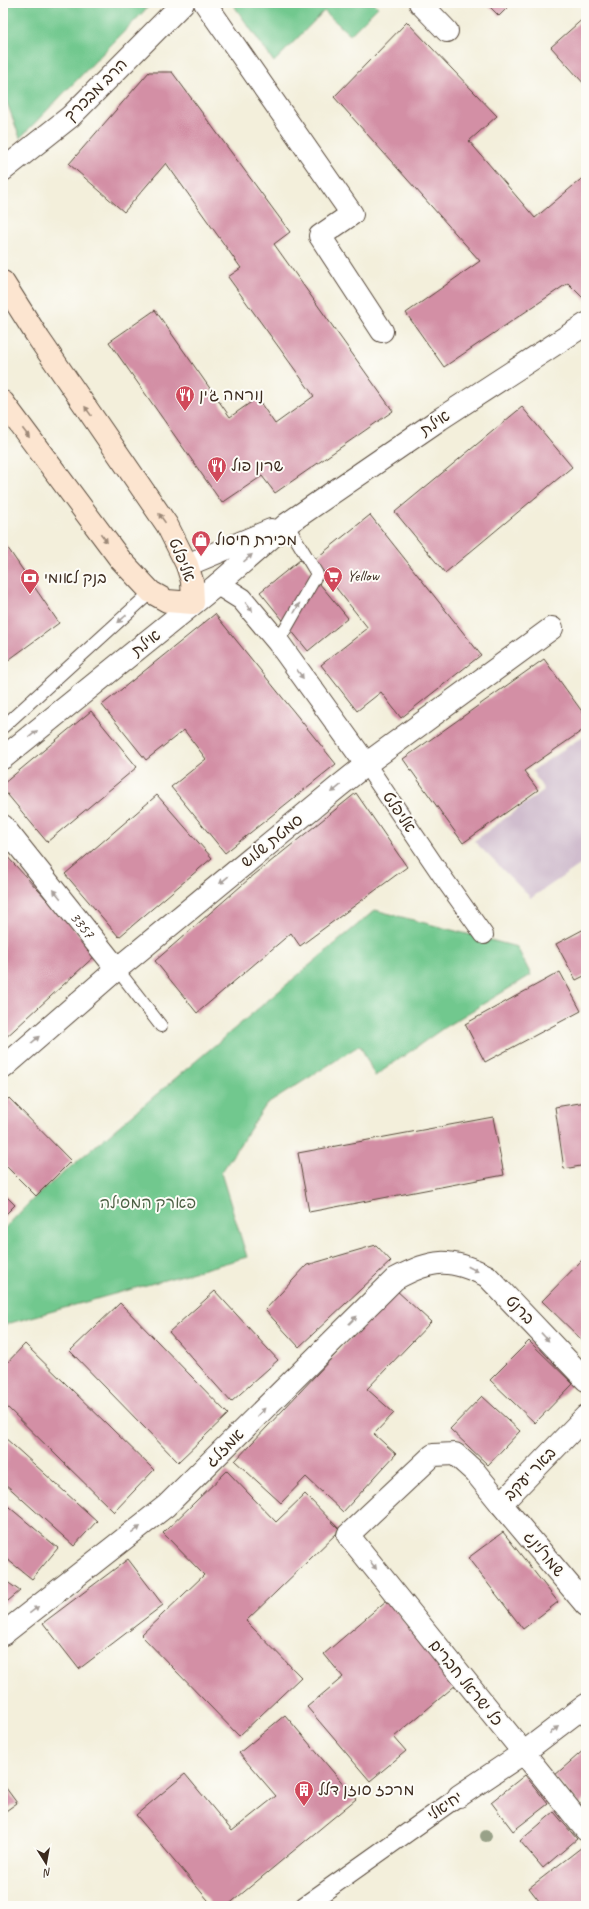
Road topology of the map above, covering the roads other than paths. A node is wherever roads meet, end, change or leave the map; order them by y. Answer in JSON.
{"nodes":[{"id":1,"x":183,"y":3,"type":"edge"},
{"id":2,"x":206,"y":3,"type":"edge"},
{"id":3,"x":420,"y":3,"type":"edge"},
{"id":4,"x":447,"y":31,"type":"dead end"},
{"id":5,"x":3,"y":170,"type":"edge"},
{"id":6,"x":3,"y":282,"type":"edge"},
{"id":7,"x":586,"y":324,"type":"edge"},
{"id":8,"x":382,"y":331,"type":"dead end"},
{"id":9,"x":3,"y":402,"type":"edge"},
{"id":10,"x":287,"y":524,"type":"junction"},
{"id":11,"x":187,"y":565,"type":"junction"},
{"id":12,"x":218,"y":584,"type":"junction"},
{"id":13,"x":151,"y":592,"type":"junction"},
{"id":14,"x":193,"y":603,"type":"junction"},
{"id":15,"x":552,"y":628,"type":"dead end"},
{"id":16,"x":278,"y":642,"type":"junction"},
{"id":17,"x":3,"y":727,"type":"edge"},
{"id":18,"x":3,"y":758,"type":"edge"},
{"id":19,"x":366,"y":764,"type":"junction"},
{"id":20,"x":3,"y":826,"type":"edge"},
{"id":21,"x":484,"y":934,"type":"dead end"},
{"id":22,"x":117,"y":969,"type":"junction"},
{"id":23,"x":161,"y":1026,"type":"dead end"},
{"id":24,"x":4,"y":1066,"type":"edge"},
{"id":25,"x":441,"y":1262,"type":"joint"},
{"id":26,"x":586,"y":1380,"type":"edge"},
{"id":27,"x":586,"y":1416,"type":"edge"},
{"id":28,"x":501,"y":1504,"type":"junction"},
{"id":29,"x":348,"y":1535,"type":"joint"},
{"id":30,"x":586,"y":1604,"type":"edge"},
{"id":31,"x":3,"y":1634,"type":"edge"},
{"id":32,"x":586,"y":1705,"type":"edge"},
{"id":33,"x":523,"y":1754,"type":"junction"},
{"id":34,"x":459,"y":1796,"type":"joint"},
{"id":35,"x":586,"y":1830,"type":"edge"},
{"id":36,"x":304,"y":1906,"type":"edge"}],
"edges":[{"from":1,"to":5,"type":"street","name":"הרב מבכרך"},
{"from":2,"to":8,"type":"street"},
{"from":3,"to":4,"type":"street"},
{"from":11,"to":6,"type":"main road","name":"אליפלט","one_way":true},
{"from":7,"to":10,"type":"street","name":"אילת"},
{"from":9,"to":13,"type":"main road","name":"אליפלט","one_way":true},
{"from":10,"to":11,"type":"street","name":"אילת"},
{"from":12,"to":10,"type":"street","name":"אילת","one_way":true},
{"from":16,"to":10,"type":"lane","one_way":true},
{"from":11,"to":14,"type":"main road","name":"אליפלט"},
{"from":12,"to":14,"type":"street","name":"אילת"},
{"from":12,"to":16,"type":"street","name":"אליפלט","one_way":true},
{"from":13,"to":14,"type":"main road","name":"אליפלט"},
{"from":13,"to":17,"type":"lane","name":"אילת","one_way":true},
{"from":18,"to":14,"type":"street","name":"אילת","one_way":true},
{"from":15,"to":19,"type":"street","name":"סמטת שלוש"},
{"from":16,"to":19,"type":"street","name":"אליפלט","one_way":true},
{"from":19,"to":21,"type":"street","name":"אליפלט"},
{"from":19,"to":22,"type":"street","name":"סמטת שלוש","one_way":true},
{"from":22,"to":20,"type":"street","name":"3357","one_way":true},
{"from":22,"to":23,"type":"lane","name":"3357"},
{"from":24,"to":22,"type":"street","name":"סמטת שלוש","one_way":true},
{"from":25,"to":26,"type":"street","name":"ברנט","one_way":true},
{"from":31,"to":25,"type":"street","name":"אמזלג","one_way":true},
{"from":27,"to":28,"type":"street","name":"באר יעקב"},
{"from":28,"to":29,"type":"street","name":"באר יעקב"},
{"from":28,"to":30,"type":"street","name":"שמרלינג"},
{"from":29,"to":33,"type":"street","name":"כל ישראל חברים","one_way":true},
{"from":33,"to":32,"type":"street","name":"יחיאלי","one_way":true},
{"from":33,"to":34,"type":"street","name":"יחיאלי"},
{"from":33,"to":35,"type":"street","name":"כל ישראל חברים"},
{"from":34,"to":36,"type":"street","name":"יחיאלי"}]}
